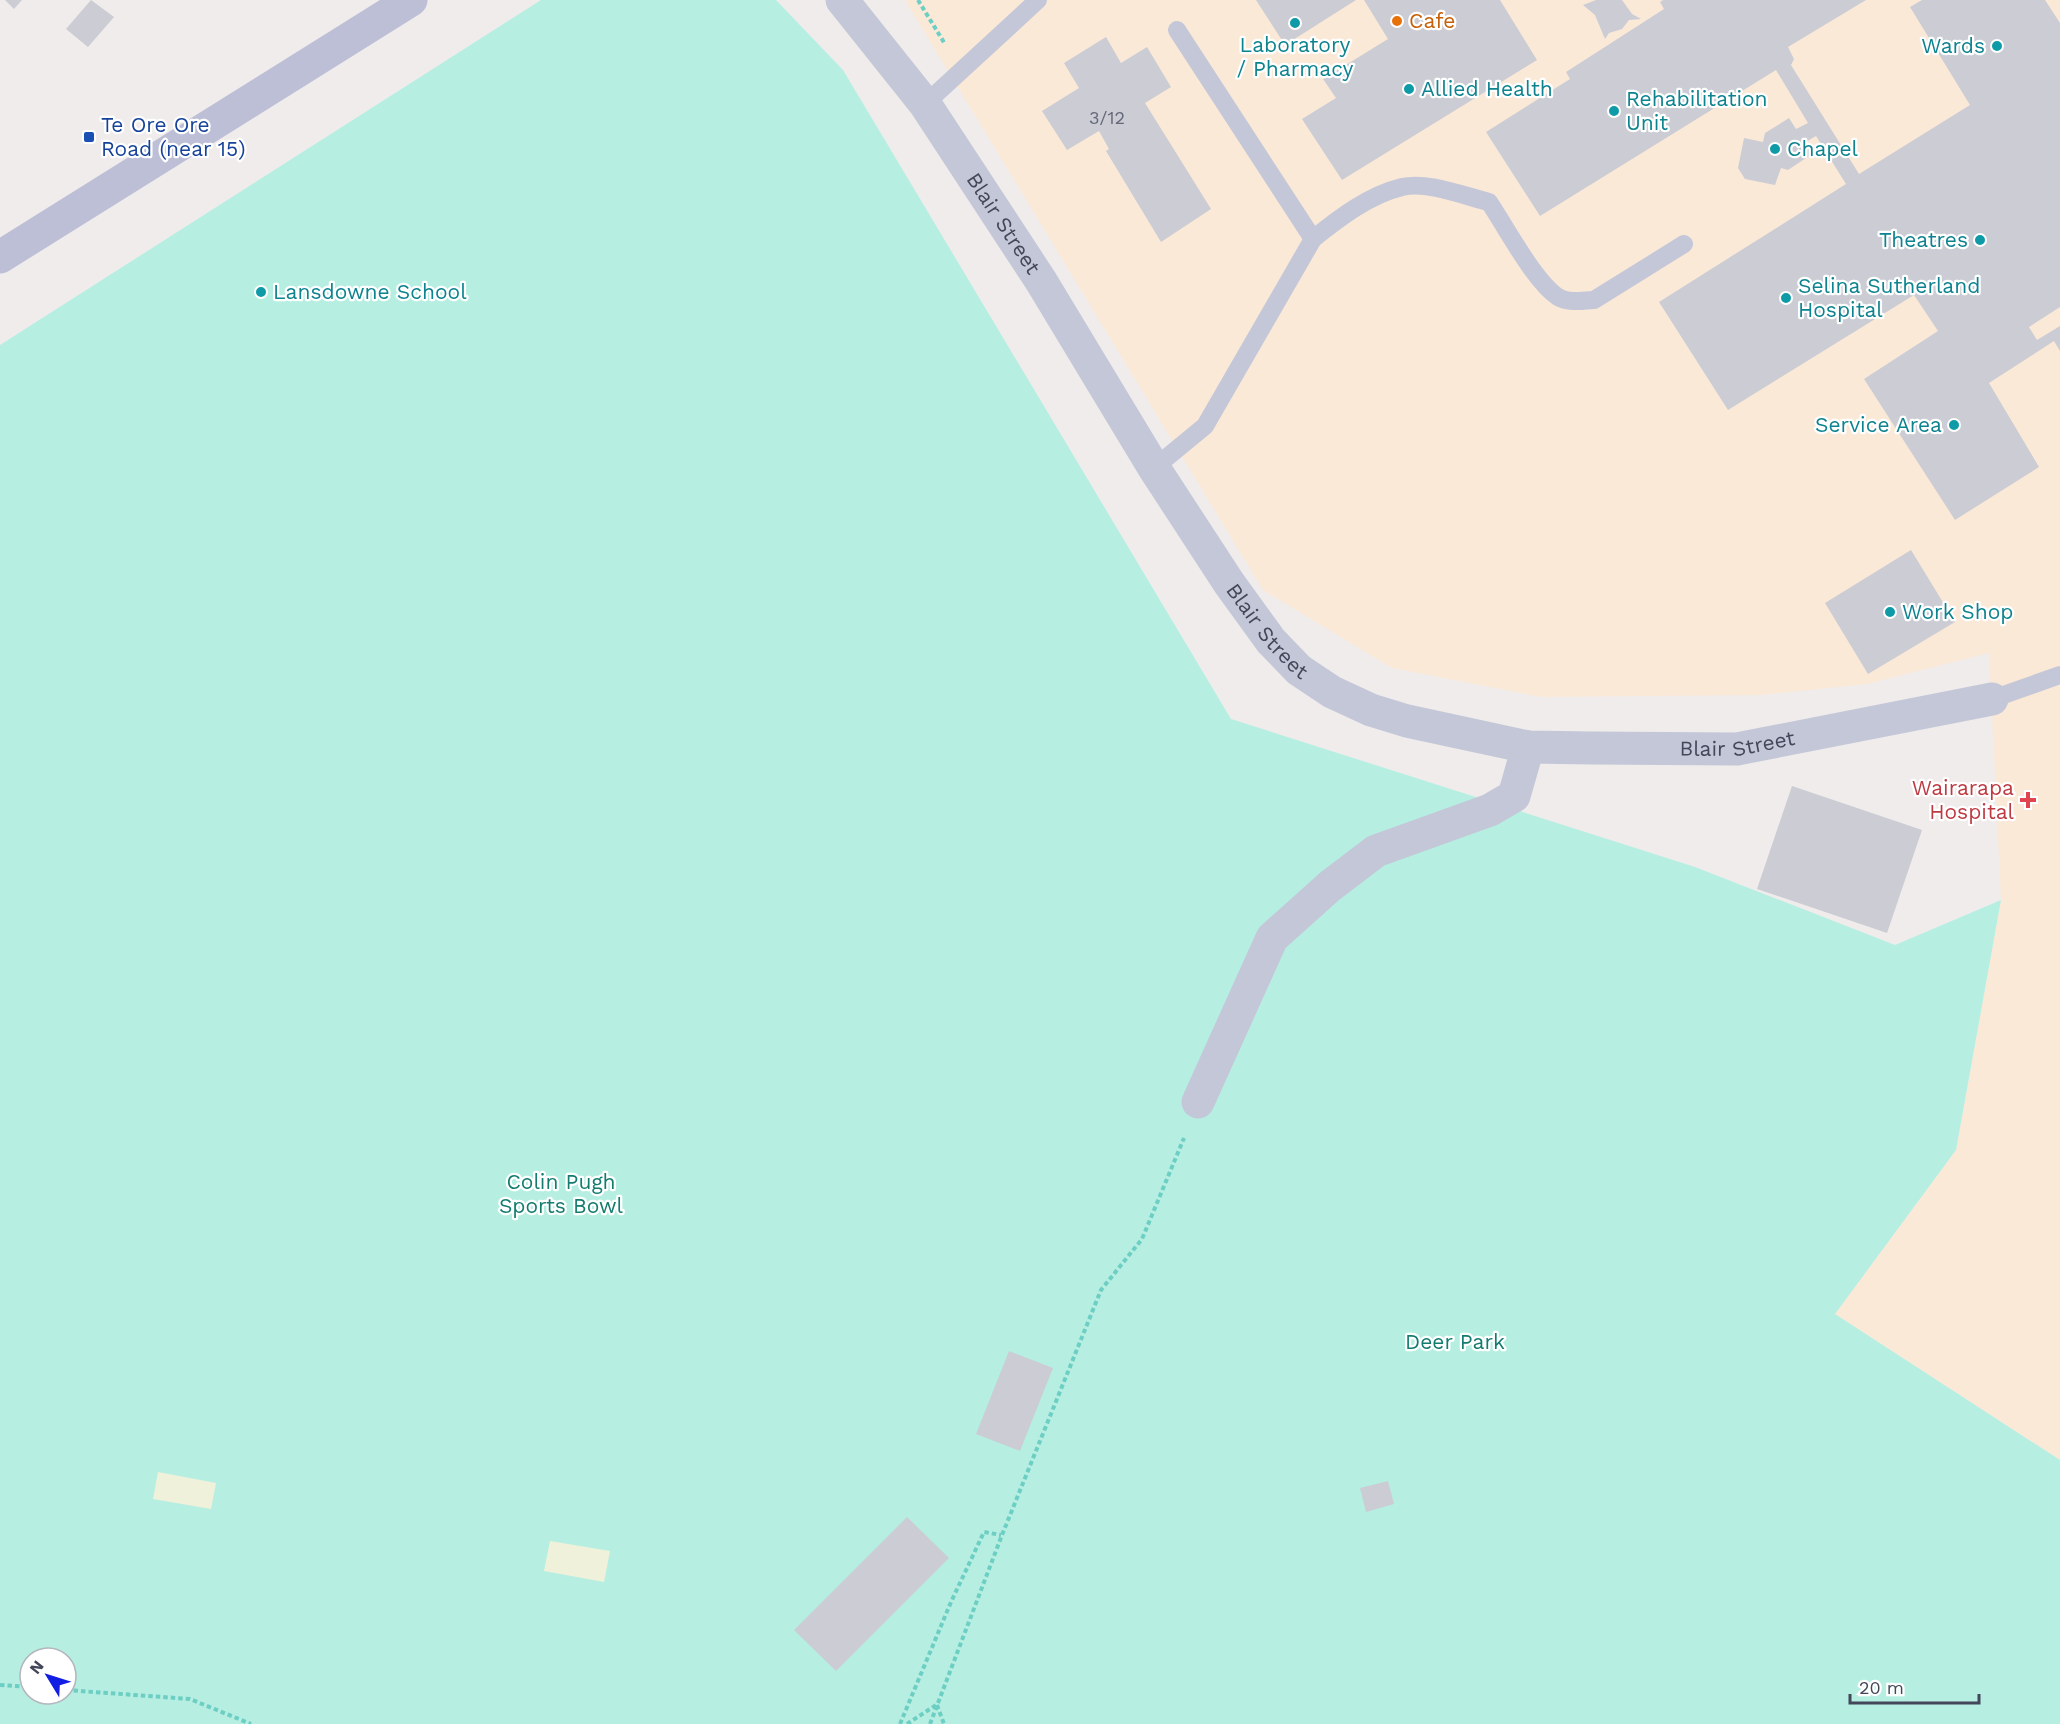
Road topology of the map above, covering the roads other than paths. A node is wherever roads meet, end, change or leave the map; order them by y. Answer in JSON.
{"nodes":[{"id":1,"x":411,"y":0,"type":"edge"},
{"id":2,"x":842,"y":0,"type":"edge"},
{"id":3,"x":1038,"y":0,"type":"edge"},
{"id":4,"x":1177,"y":30,"type":"dead end"},
{"id":5,"x":925,"y":104,"type":"junction"},
{"id":6,"x":1313,"y":239,"type":"junction"},
{"id":7,"x":1684,"y":244,"type":"dead end"},
{"id":8,"x":0,"y":257,"type":"edge"},
{"id":9,"x":1154,"y":468,"type":"junction"},
{"id":10,"x":2060,"y":675,"type":"edge"},
{"id":11,"x":1992,"y":699,"type":"joint"},
{"id":12,"x":1528,"y":747,"type":"junction"},
{"id":13,"x":1198,"y":1102,"type":"road end"}],
"edges":[{"from":1,"to":8,"type":"main road"},
{"from":2,"to":5,"type":"street","name":"Blair Street"},
{"from":3,"to":5,"type":"lane"},
{"from":4,"to":6,"type":"lane"},
{"from":5,"to":9,"type":"street","name":"Blair Street"},
{"from":6,"to":7,"type":"lane"},
{"from":6,"to":9,"type":"lane"},
{"from":9,"to":12,"type":"street","name":"Blair Street"},
{"from":10,"to":11,"type":"lane"},
{"from":11,"to":12,"type":"street","name":"Blair Street"},
{"from":12,"to":13,"type":"street"}]}
